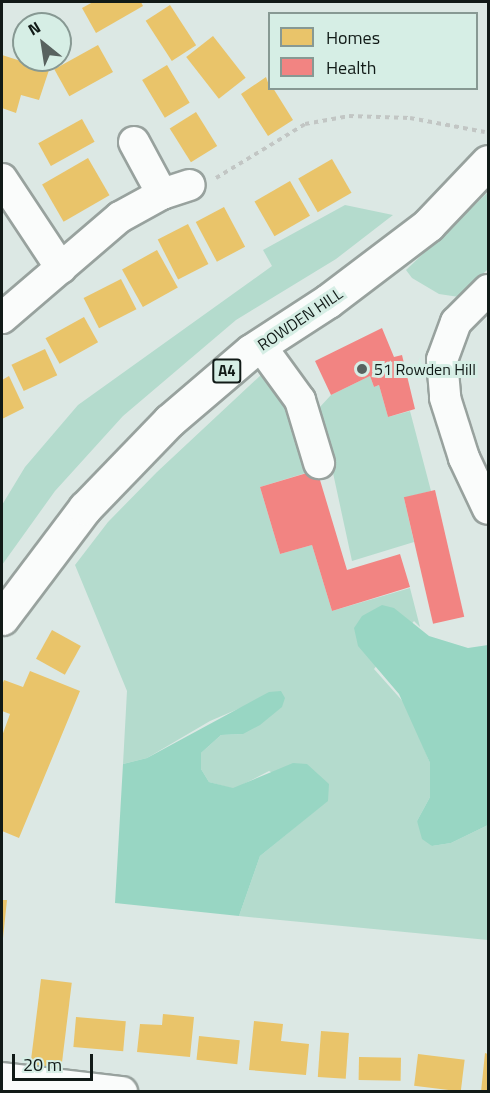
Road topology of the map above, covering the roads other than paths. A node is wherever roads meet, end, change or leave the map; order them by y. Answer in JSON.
{"nodes":[{"id":1,"x":134,"y":142,"type":"dead end"},
{"id":2,"x":489,"y":162,"type":"edge"},
{"id":3,"x":11,"y":179,"type":"edge"},
{"id":4,"x":201,"y":183,"type":"road end"},
{"id":5,"x":162,"y":194,"type":"junction"},
{"id":6,"x":61,"y":268,"type":"junction"},
{"id":7,"x":489,"y":290,"type":"edge"},
{"id":8,"x":2,"y":318,"type":"edge"},
{"id":9,"x":260,"y":345,"type":"junction"},
{"id":10,"x":319,"y":463,"type":"dead end"},
{"id":11,"x":489,"y":509,"type":"edge"},
{"id":12,"x":2,"y":618,"type":"edge"},
{"id":13,"x":2,"y":1078,"type":"edge"},
{"id":14,"x":122,"y":1092,"type":"edge"}],
"edges":[{"from":1,"to":5,"type":"street"},
{"from":2,"to":9,"type":"main road","name":"ROWDEN HILL","number":"A4"},
{"from":3,"to":6,"type":"street"},
{"from":4,"to":5,"type":"street"},
{"from":5,"to":6,"type":"street"},
{"from":6,"to":8,"type":"street"},
{"from":7,"to":11,"type":"street"},
{"from":9,"to":10,"type":"street"},
{"from":9,"to":12,"type":"main road","name":"ROWDEN HILL","number":"A4"},
{"from":13,"to":14,"type":"street"}]}
